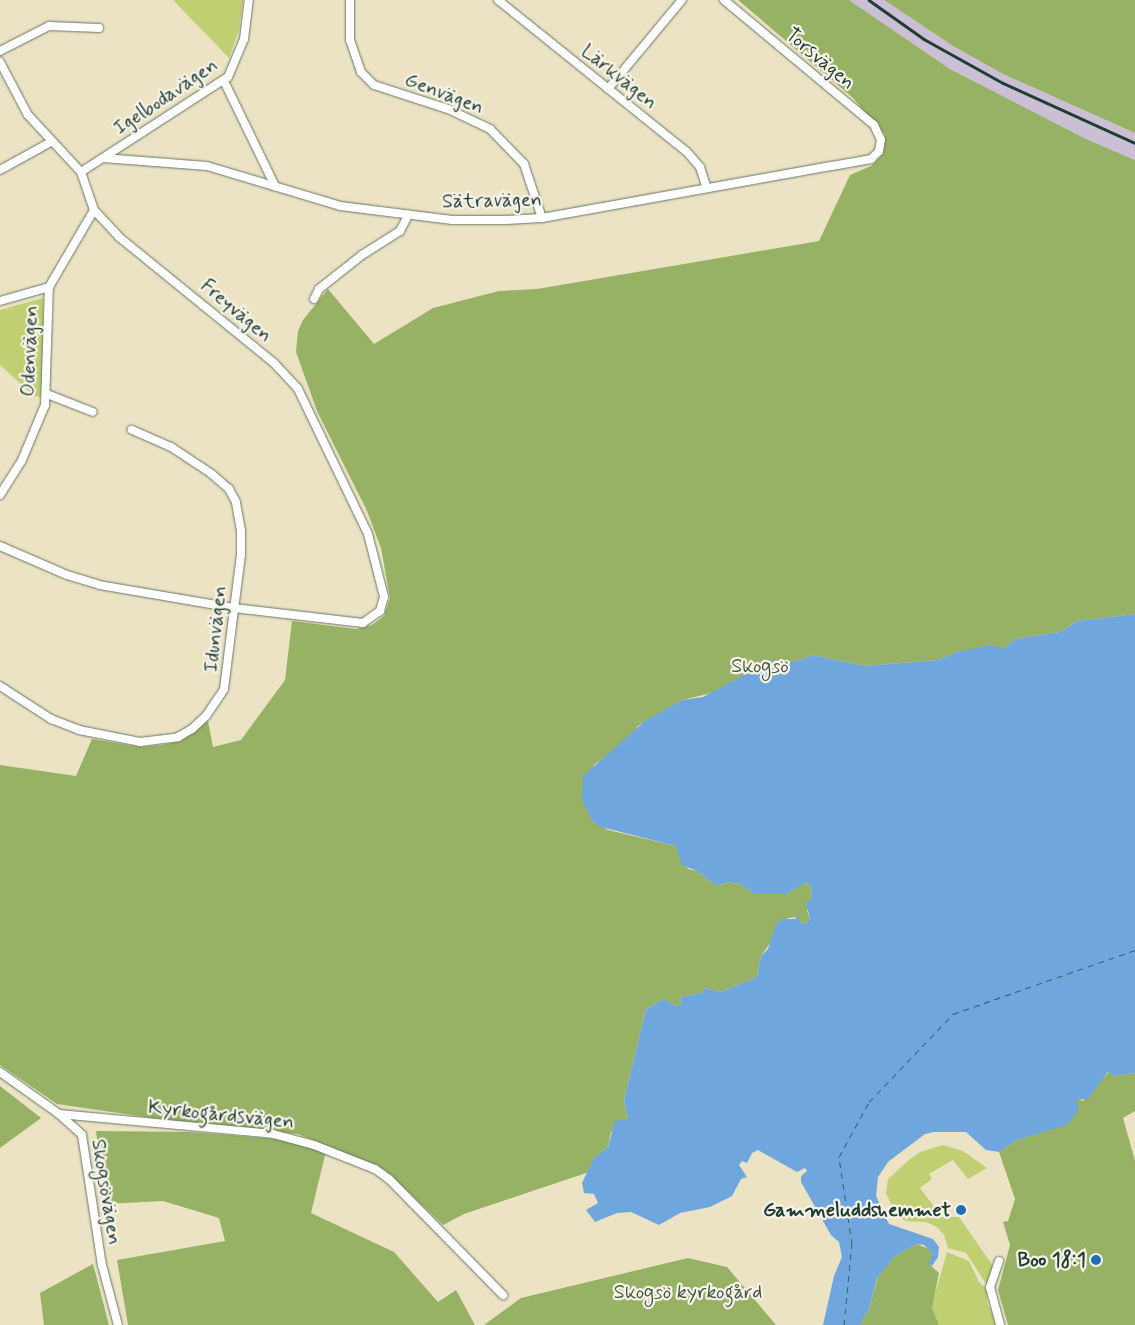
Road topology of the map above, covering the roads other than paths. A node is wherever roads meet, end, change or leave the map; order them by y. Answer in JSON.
{"nodes":[{"id":1,"x":249,"y":0,"type":"edge"},
{"id":2,"x":350,"y":0,"type":"edge"},
{"id":3,"x":498,"y":0,"type":"edge"},
{"id":4,"x":682,"y":0,"type":"edge"},
{"id":5,"x":724,"y":0,"type":"edge"},
{"id":6,"x":99,"y":28,"type":"dead end"},
{"id":7,"x":0,"y":51,"type":"edge"},
{"id":8,"x":0,"y":62,"type":"edge"},
{"id":9,"x":224,"y":81,"type":"junction"},
{"id":10,"x":608,"y":89,"type":"junction"},
{"id":11,"x":51,"y":142,"type":"junction"},
{"id":12,"x":879,"y":151,"type":"joint"},
{"id":13,"x":103,"y":158,"type":"junction"},
{"id":14,"x":0,"y":170,"type":"edge"},
{"id":15,"x":81,"y":172,"type":"junction"},
{"id":16,"x":275,"y":186,"type":"junction"},
{"id":17,"x":707,"y":188,"type":"junction"},
{"id":18,"x":94,"y":210,"type":"junction"},
{"id":19,"x":408,"y":215,"type":"junction"},
{"id":20,"x":542,"y":218,"type":"junction"},
{"id":21,"x":48,"y":287,"type":"junction"},
{"id":22,"x":314,"y":299,"type":"dead end"},
{"id":23,"x":0,"y":301,"type":"edge"},
{"id":24,"x":47,"y":394,"type":"junction"},
{"id":25,"x":93,"y":412,"type":"dead end"},
{"id":26,"x":132,"y":430,"type":"dead end"},
{"id":27,"x":0,"y":495,"type":"edge"},
{"id":28,"x":0,"y":546,"type":"edge"},
{"id":29,"x":234,"y":608,"type":"junction"},
{"id":30,"x":0,"y":686,"type":"edge"},
{"id":31,"x":0,"y":1072,"type":"edge"},
{"id":32,"x":59,"y":1114,"type":"junction"},
{"id":33,"x":999,"y":1261,"type":"dead end"},
{"id":34,"x":503,"y":1295,"type":"dead end"},
{"id":35,"x":118,"y":1325,"type":"edge"},
{"id":36,"x":1000,"y":1325,"type":"edge"}],
"edges":[{"from":1,"to":9,"type":"street","name":"Igelbodavägen"},
{"from":2,"to":20,"type":"street","name":"Genvägen"},
{"from":3,"to":10,"type":"street","name":"Lärkvägen"},
{"from":4,"to":10,"type":"street"},
{"from":5,"to":12,"type":"street","name":"Torsvägen"},
{"from":6,"to":7,"type":"street"},
{"from":8,"to":11,"type":"street","name":"Freyvägen"},
{"from":9,"to":13,"type":"street","name":"Igelbodavägen"},
{"from":9,"to":16,"type":"street"},
{"from":10,"to":17,"type":"street","name":"Lärkvägen"},
{"from":11,"to":14,"type":"street"},
{"from":11,"to":15,"type":"street","name":"Freyvägen"},
{"from":12,"to":17,"type":"street","name":"Sätravägen"},
{"from":13,"to":15,"type":"street","name":"Igelbodavägen"},
{"from":13,"to":16,"type":"street","name":"Sätravägen"},
{"from":15,"to":18,"type":"street","name":"Freyvägen"},
{"from":16,"to":19,"type":"street","name":"Sätravägen"},
{"from":17,"to":20,"type":"street","name":"Sätravägen"},
{"from":18,"to":21,"type":"street","name":"Odenvägen"},
{"from":18,"to":29,"type":"street","name":"Freyvägen"},
{"from":19,"to":20,"type":"street","name":"Sätravägen"},
{"from":19,"to":22,"type":"street"},
{"from":21,"to":23,"type":"street"},
{"from":21,"to":24,"type":"street","name":"Odenvägen"},
{"from":24,"to":25,"type":"street"},
{"from":24,"to":27,"type":"street","name":"Odenvägen"},
{"from":26,"to":29,"type":"street","name":"Idunvägen"},
{"from":28,"to":29,"type":"street"},
{"from":29,"to":30,"type":"street","name":"Idunvägen"},
{"from":31,"to":32,"type":"street","name":"Skogsövägen"},
{"from":32,"to":34,"type":"street","name":"Kyrkogårdsvägen"},
{"from":32,"to":35,"type":"street","name":"Skogsövägen"},
{"from":33,"to":36,"type":"street"}]}
